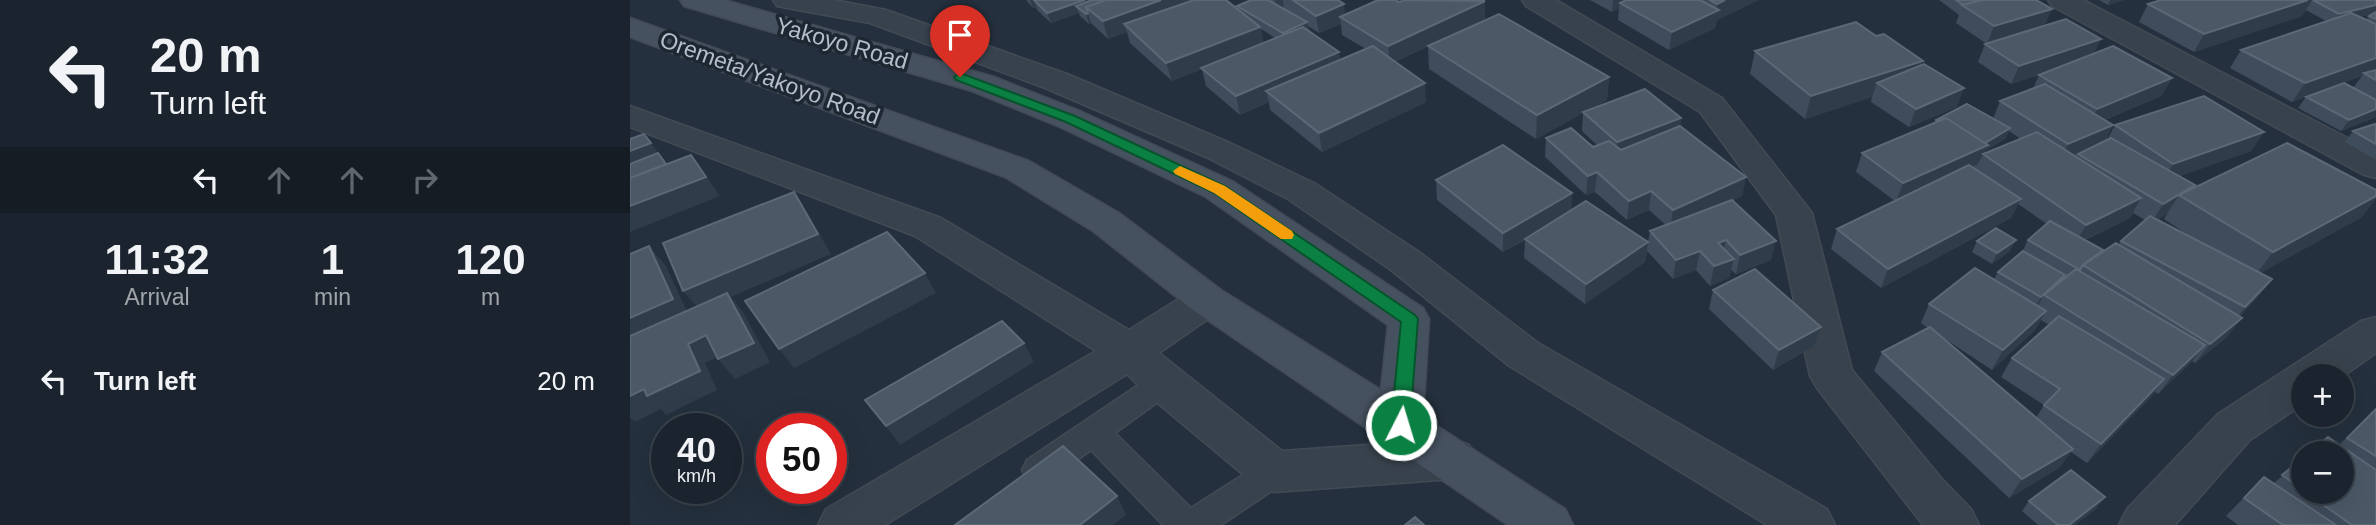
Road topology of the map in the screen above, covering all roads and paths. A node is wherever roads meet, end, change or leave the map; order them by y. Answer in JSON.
{"nodes":[{"id":1,"x":694,"y":0,"type":"edge"},
{"id":2,"x":787,"y":0,"type":"edge"},
{"id":3,"x":1536,"y":0,"type":"edge"},
{"id":4,"x":2062,"y":0,"type":"edge"},
{"id":5,"x":891,"y":8,"type":"edge"},
{"id":6,"x":630,"y":27,"type":"edge"},
{"id":7,"x":630,"y":116,"type":"edge"},
{"id":8,"x":2376,"y":167,"type":"edge"},
{"id":9,"x":1207,"y":300,"type":"junction"},
{"id":10,"x":2376,"y":332,"type":"edge"},
{"id":11,"x":1130,"y":351,"type":"junction"},
{"id":12,"x":2328,"y":364,"type":"edge"},
{"id":13,"x":1163,"y":383,"type":"junction"},
{"id":14,"x":2291,"y":389,"type":"edge"},
{"id":15,"x":1401,"y":425,"type":"junction"},
{"id":16,"x":1093,"y":432,"type":"junction"},
{"id":17,"x":1453,"y":459,"type":"junction"},
{"id":18,"x":1274,"y":472,"type":"junction"},
{"id":19,"x":1014,"y":486,"type":"edge"},
{"id":20,"x":843,"y":525,"type":"edge"},
{"id":21,"x":1185,"y":525,"type":"edge"},
{"id":22,"x":1193,"y":525,"type":"edge"},
{"id":23,"x":1548,"y":525,"type":"edge"},
{"id":24,"x":1810,"y":525,"type":"edge"},
{"id":25,"x":1954,"y":525,"type":"edge"},
{"id":26,"x":2144,"y":525,"type":"edge"}],
"edges":[{"from":1,"to":15,"type":"main road","name":"Yakoyo Road"},
{"from":2,"to":5,"type":"street"},
{"from":3,"to":25,"type":"street"},
{"from":4,"to":8,"type":"street"},
{"from":5,"to":24,"type":"street"},
{"from":6,"to":9,"type":"main road","name":"Oremeta/Yakoyo Road"},
{"from":7,"to":11,"type":"street"},
{"from":9,"to":11,"type":"street"},
{"from":9,"to":15,"type":"main road","name":"Oremeta/Yakoyo Road"},
{"from":10,"to":12,"type":"street"},
{"from":11,"to":13,"type":"street"},
{"from":11,"to":20,"type":"street"},
{"from":13,"to":16,"type":"lane"},
{"from":13,"to":18,"type":"street"},
{"from":14,"to":26,"type":"street"},
{"from":15,"to":17,"type":"main road","name":"Oremeta/Yakoyo Road"},
{"from":16,"to":19,"type":"lane"},
{"from":16,"to":21,"type":"lane"},
{"from":17,"to":18,"type":"street"},
{"from":17,"to":23,"type":"main road","name":"Oremeta/Yakoyo Road"},
{"from":18,"to":22,"type":"lane"}]}
